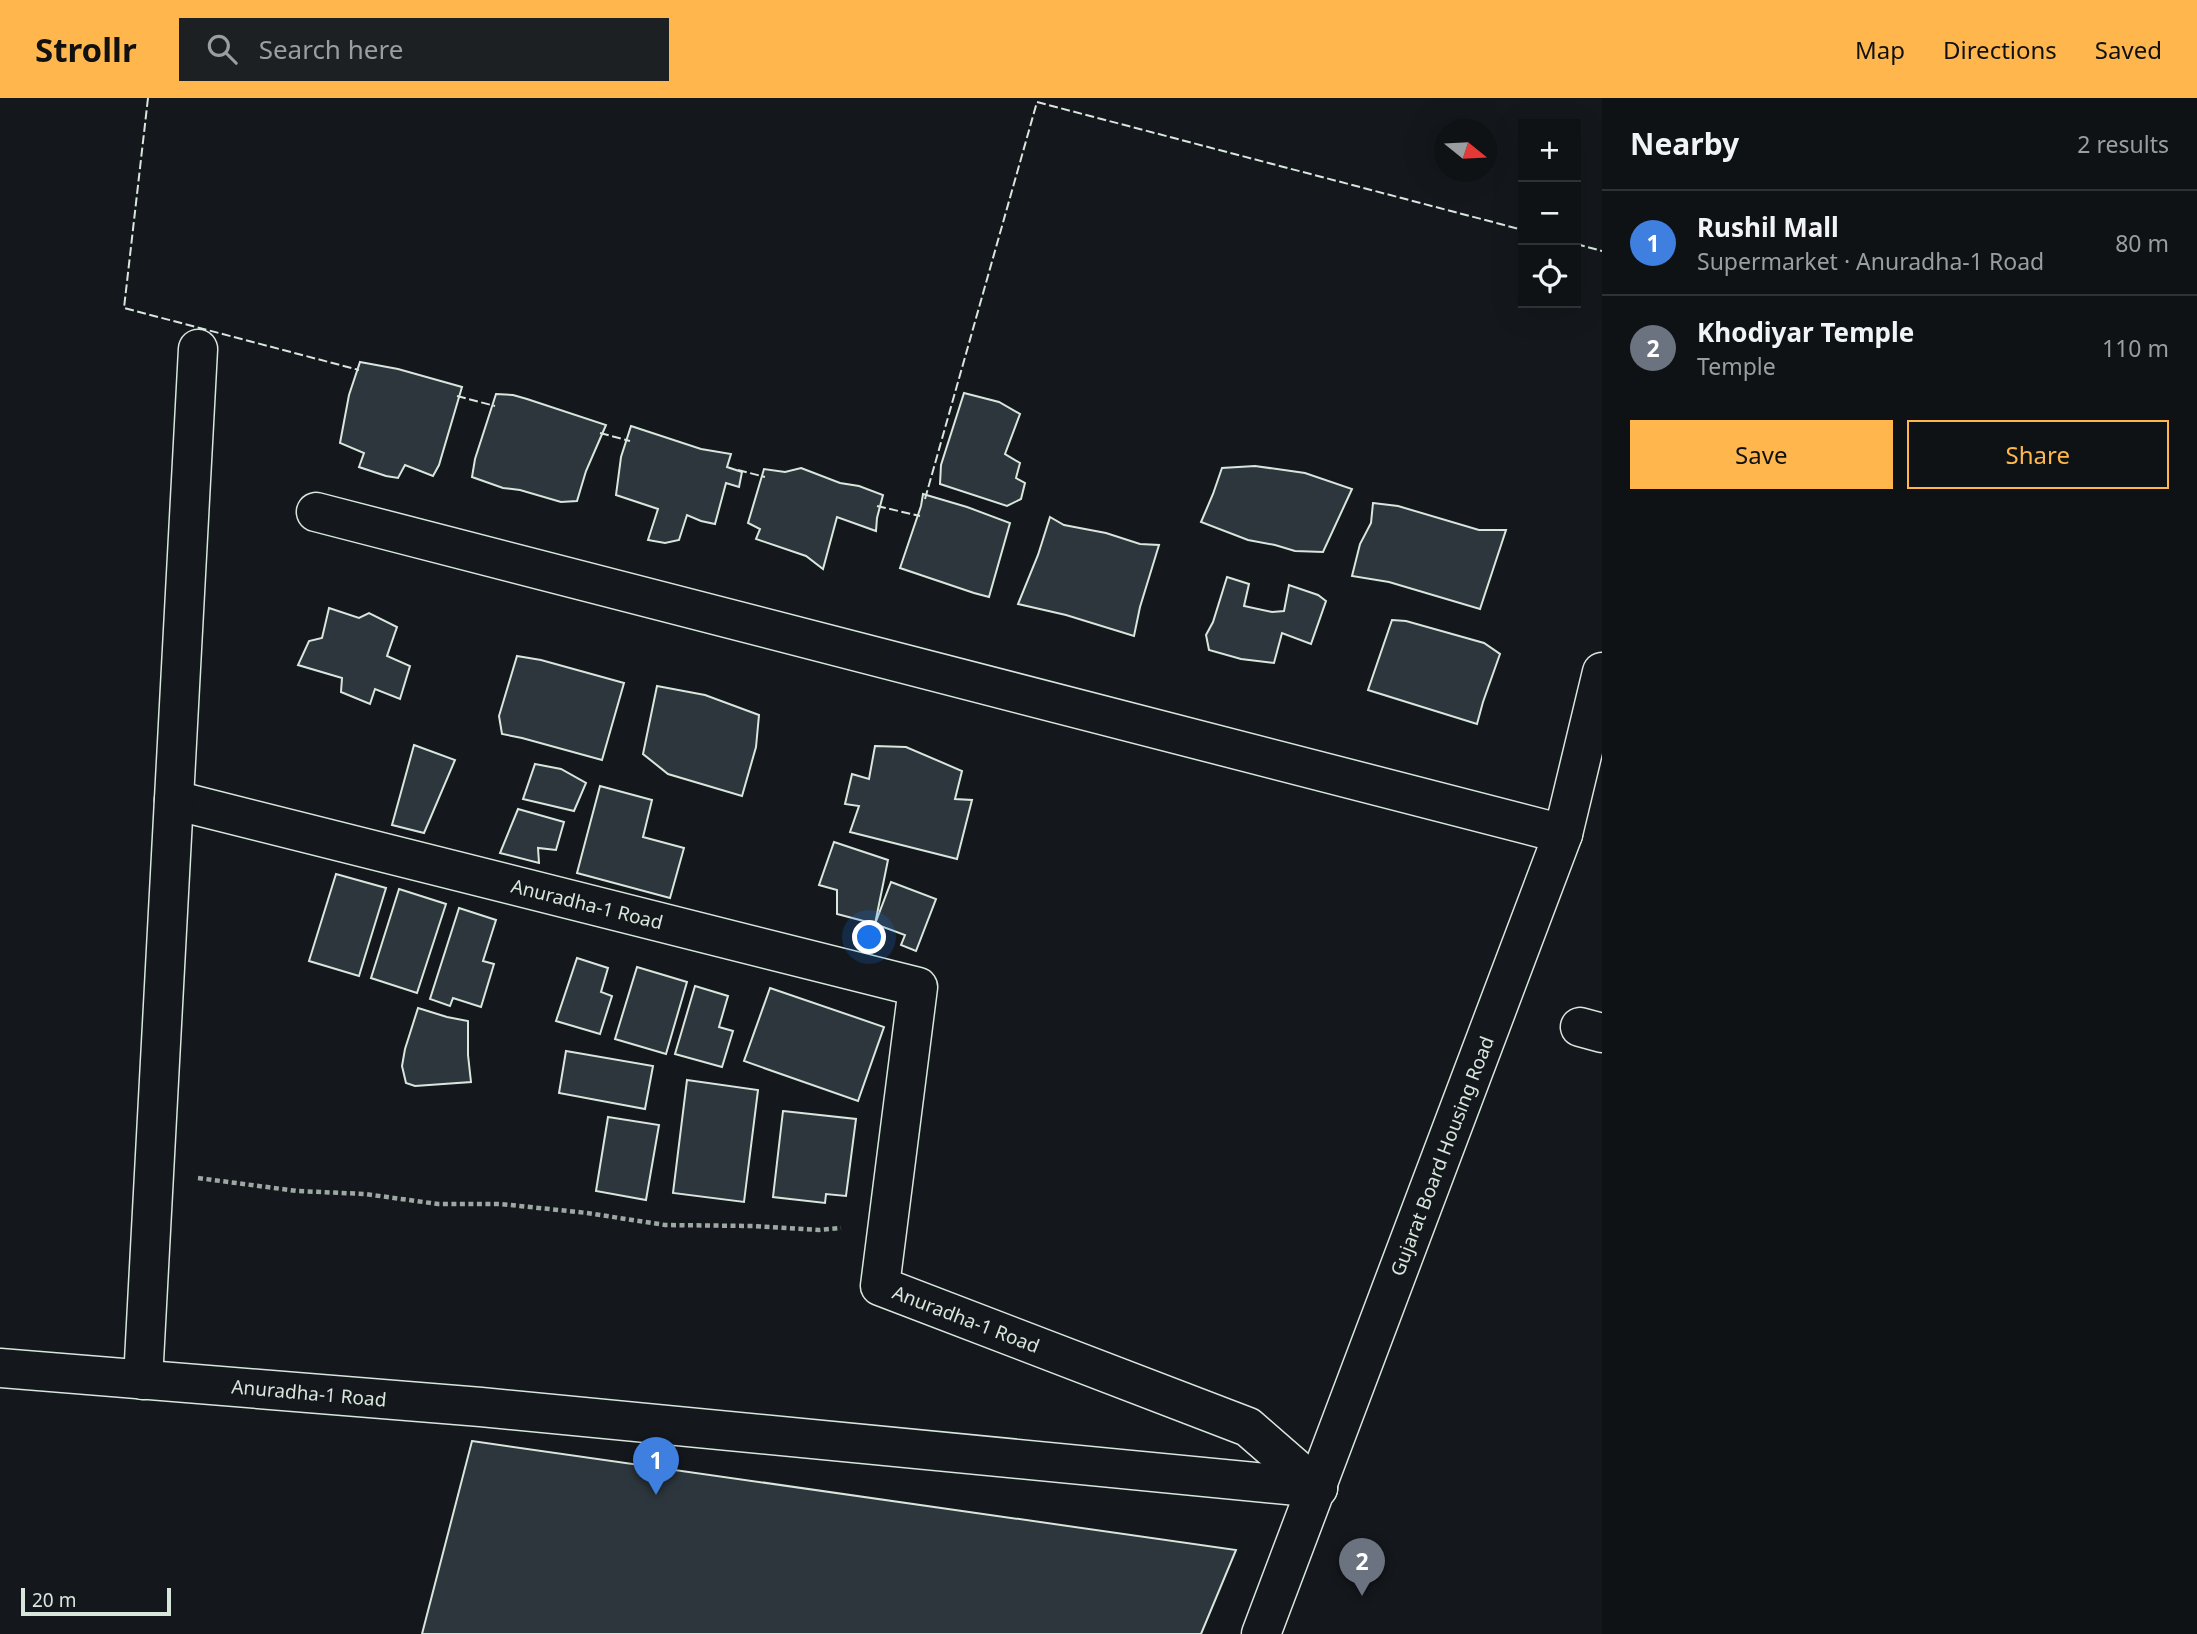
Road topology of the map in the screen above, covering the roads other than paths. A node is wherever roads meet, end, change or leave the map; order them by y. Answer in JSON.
{"nodes":[{"id":1,"x":198,"y":349,"type":"dead end"},
{"id":2,"x":316,"y":512,"type":"dead end"},
{"id":3,"x":1602,"y":672,"type":"edge"},
{"id":4,"x":174,"y":800,"type":"junction"},
{"id":5,"x":1563,"y":834,"type":"junction"},
{"id":6,"x":0,"y":1368,"type":"edge"},
{"id":7,"x":143,"y":1380,"type":"junction"},
{"id":8,"x":1318,"y":1488,"type":"junction"},
{"id":9,"x":1261,"y":1634,"type":"edge"}],
"edges":[{"from":1,"to":4,"type":"street"},
{"from":2,"to":5,"type":"street"},
{"from":3,"to":5,"type":"street","name":"Gujarat Board Housing Road"},
{"from":4,"to":7,"type":"street"},
{"from":4,"to":8,"type":"street","name":"Anuradha-1 Road"},
{"from":5,"to":8,"type":"street","name":"Gujarat Board Housing Road"},
{"from":6,"to":7,"type":"street","name":"Anuradha-1 Road"},
{"from":7,"to":8,"type":"street","name":"Anuradha-1 Road"},
{"from":8,"to":9,"type":"street","name":"Gujarat Board Housing Road"}]}
